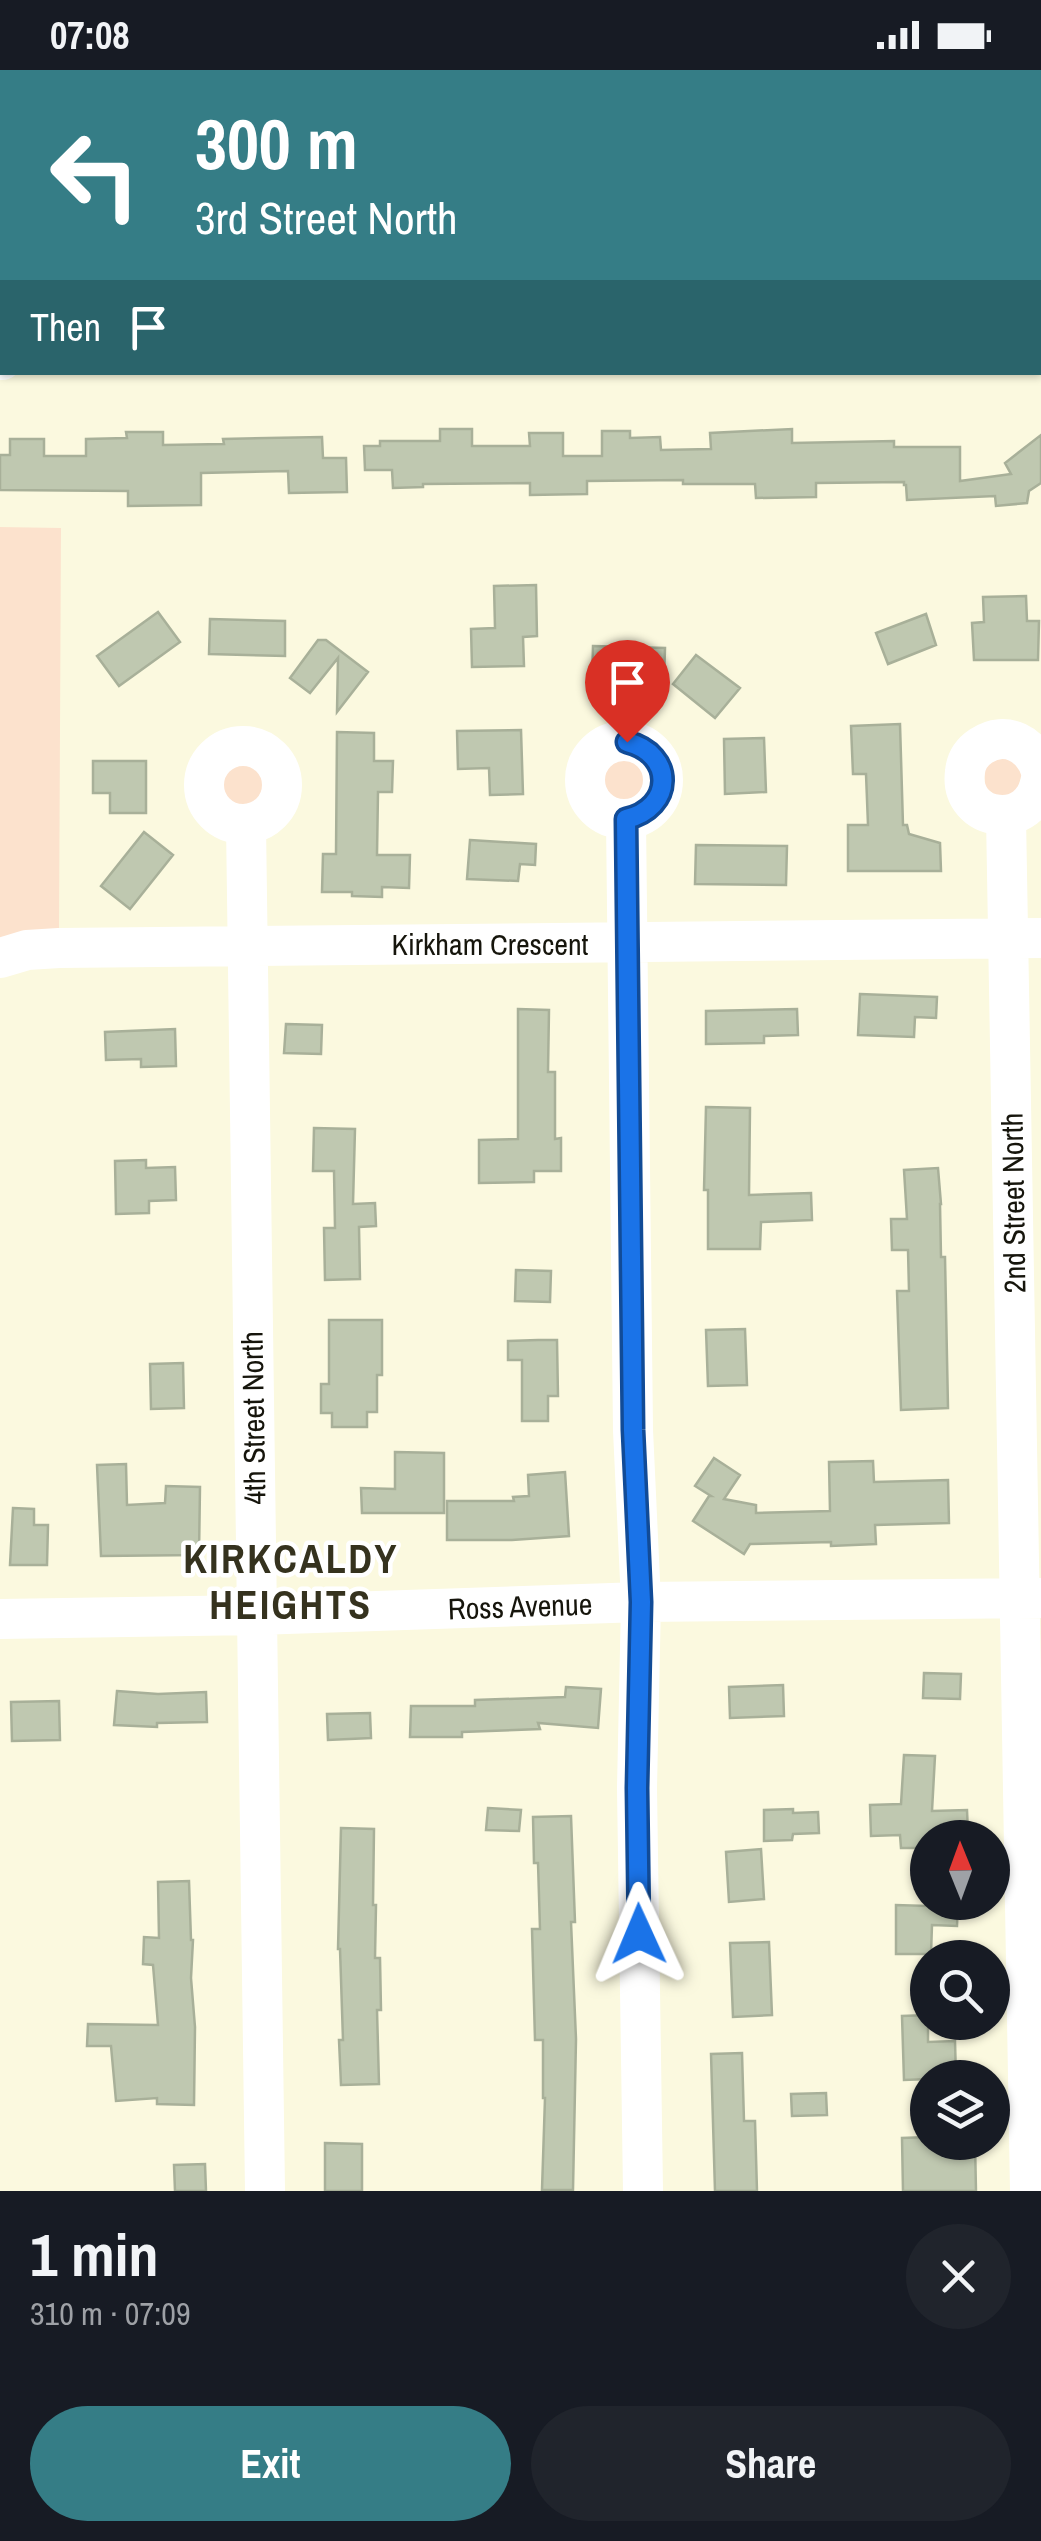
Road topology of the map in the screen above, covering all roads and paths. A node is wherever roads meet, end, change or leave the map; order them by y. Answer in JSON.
{"nodes":[{"id":1,"x":1041,"y":775,"type":"edge"},
{"id":2,"x":1006,"y":816,"type":"junction"},
{"id":3,"x":626,"y":819,"type":"dead end"},
{"id":4,"x":246,"y":824,"type":"dead end"},
{"id":5,"x":1024,"y":938,"type":"edge"},
{"id":6,"x":628,"y":942,"type":"junction"},
{"id":7,"x":248,"y":946,"type":"junction"},
{"id":8,"x":0,"y":958,"type":"edge"},
{"id":9,"x":1031,"y":1598,"type":"edge"},
{"id":10,"x":641,"y":1602,"type":"junction"},
{"id":11,"x":256,"y":1615,"type":"junction"},
{"id":12,"x":0,"y":1619,"type":"edge"},
{"id":13,"x":265,"y":2191,"type":"edge"},
{"id":14,"x":642,"y":2191,"type":"edge"},
{"id":15,"x":1030,"y":2191,"type":"edge"}],
"edges":[{"from":1,"to":2,"type":"street"},
{"from":1,"to":2,"type":"street"},
{"from":2,"to":5,"type":"street","name":"2nd Street North"},
{"from":3,"to":6,"type":"street"},
{"from":4,"to":7,"type":"street","name":"4th Street North"},
{"from":5,"to":6,"type":"street","name":"Kirkham Crescent"},
{"from":5,"to":9,"type":"street","name":"2nd Street North"},
{"from":6,"to":7,"type":"street","name":"Kirkham Crescent"},
{"from":6,"to":10,"type":"street"},
{"from":7,"to":8,"type":"street","name":"Kirkham Crescent"},
{"from":7,"to":11,"type":"street","name":"4th Street North"},
{"from":9,"to":10,"type":"street","name":"Ross Avenue"},
{"from":9,"to":15,"type":"street","name":"2nd Street North"},
{"from":10,"to":11,"type":"street","name":"Ross Avenue"},
{"from":10,"to":14,"type":"street"},
{"from":11,"to":12,"type":"street","name":"Ross Avenue"},
{"from":11,"to":13,"type":"street","name":"4th Street North"}]}
